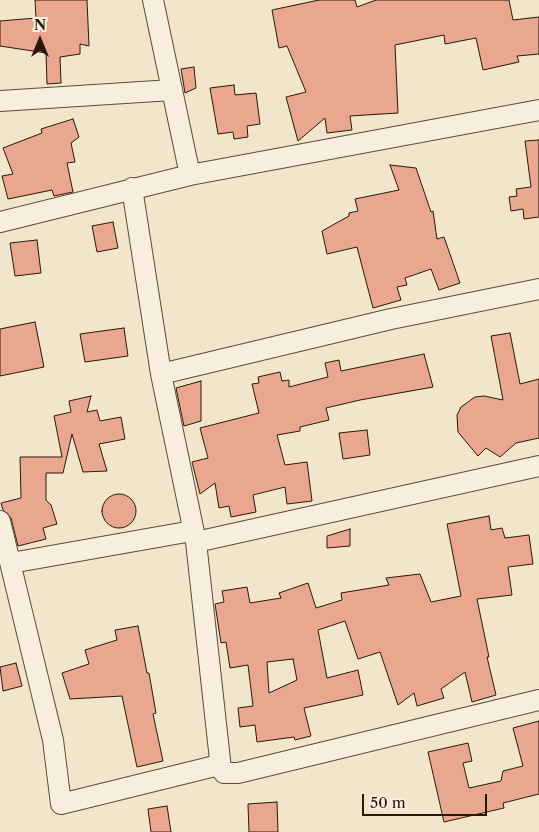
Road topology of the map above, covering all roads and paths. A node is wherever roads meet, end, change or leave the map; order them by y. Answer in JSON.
{"nodes":[{"id":1,"x":153,"y":0,"type":"edge"},
{"id":2,"x":172,"y":90,"type":"junction"},
{"id":3,"x":0,"y":101,"type":"edge"},
{"id":4,"x":539,"y":110,"type":"edge"},
{"id":5,"x":190,"y":175,"type":"junction"},
{"id":6,"x":132,"y":188,"type":"junction"},
{"id":7,"x":0,"y":222,"type":"edge"},
{"id":8,"x":539,"y":289,"type":"edge"},
{"id":9,"x":161,"y":374,"type":"junction"},
{"id":10,"x":539,"y":466,"type":"edge"},
{"id":11,"x":0,"y":521,"type":"edge"},
{"id":12,"x":194,"y":537,"type":"junction"},
{"id":13,"x":11,"y":563,"type":"junction"},
{"id":14,"x":539,"y":700,"type":"edge"},
{"id":15,"x":219,"y":765,"type":"junction"}],
"edges":[{"from":1,"to":2,"type":"street"},
{"from":2,"to":3,"type":"street"},
{"from":2,"to":5,"type":"street"},
{"from":4,"to":5,"type":"street"},
{"from":5,"to":6,"type":"street"},
{"from":6,"to":7,"type":"street"},
{"from":6,"to":9,"type":"street"},
{"from":8,"to":9,"type":"street"},
{"from":9,"to":12,"type":"street"},
{"from":10,"to":12,"type":"street"},
{"from":11,"to":13,"type":"street"},
{"from":12,"to":13,"type":"street"},
{"from":12,"to":15,"type":"street"},
{"from":13,"to":15,"type":"street"},
{"from":14,"to":15,"type":"street"}]}
